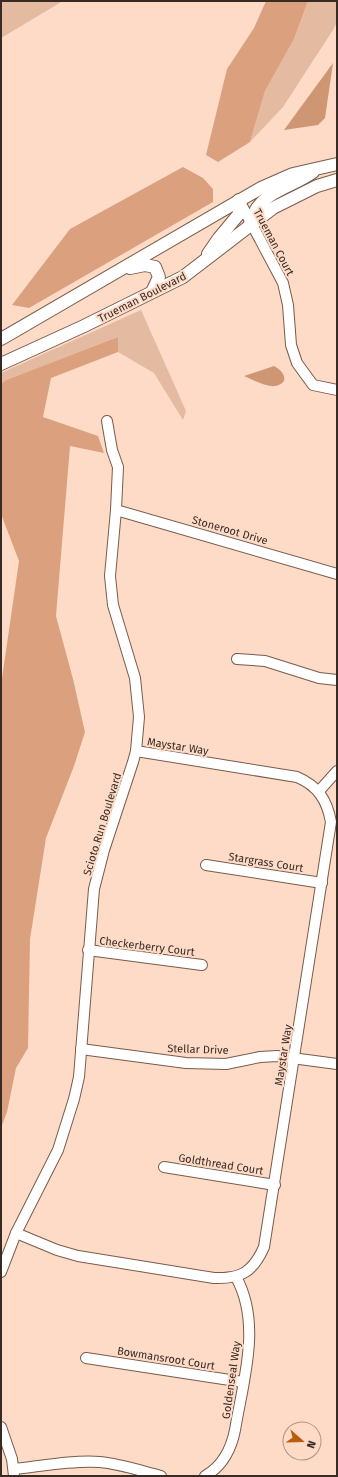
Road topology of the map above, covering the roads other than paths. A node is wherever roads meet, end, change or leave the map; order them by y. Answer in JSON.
{"nodes":[{"id":1,"x":337,"y":164,"type":"edge"},
{"id":2,"x":321,"y":166,"type":"junction"},
{"id":3,"x":337,"y":180,"type":"edge"},
{"id":4,"x":239,"y":200,"type":"junction"},
{"id":5,"x":250,"y":224,"type":"junction"},
{"id":6,"x":202,"y":264,"type":"junction"},
{"id":7,"x":110,"y":276,"type":"junction"},
{"id":8,"x":152,"y":292,"type":"junction"},
{"id":9,"x":1,"y":338,"type":"edge"},
{"id":10,"x":1,"y":364,"type":"edge"},
{"id":11,"x":337,"y":390,"type":"edge"},
{"id":12,"x":107,"y":421,"type":"dead end"},
{"id":13,"x":116,"y":510,"type":"junction"},
{"id":14,"x":337,"y":574,"type":"edge"},
{"id":15,"x":237,"y":659,"type":"dead end"},
{"id":16,"x":337,"y":680,"type":"edge"},
{"id":17,"x":136,"y":751,"type":"junction"},
{"id":18,"x":337,"y":772,"type":"edge"},
{"id":19,"x":319,"y":791,"type":"junction"},
{"id":20,"x":206,"y":865,"type":"dead end"},
{"id":21,"x":322,"y":883,"type":"junction"},
{"id":22,"x":88,"y":950,"type":"junction"},
{"id":23,"x":202,"y":965,"type":"dead end"},
{"id":24,"x":81,"y":1049,"type":"junction"},
{"id":25,"x":295,"y":1057,"type":"junction"},
{"id":26,"x":337,"y":1064,"type":"edge"},
{"id":27,"x":164,"y":1167,"type":"dead end"},
{"id":28,"x":275,"y":1184,"type":"junction"},
{"id":29,"x":16,"y":1233,"type":"junction"},
{"id":30,"x":1,"y":1272,"type":"edge"},
{"id":31,"x":236,"y":1277,"type":"junction"},
{"id":32,"x":86,"y":1358,"type":"dead end"},
{"id":33,"x":243,"y":1382,"type":"junction"},
{"id":34,"x":1,"y":1427,"type":"edge"},
{"id":35,"x":14,"y":1473,"type":"edge"},
{"id":36,"x":161,"y":1476,"type":"edge"},
{"id":37,"x":205,"y":1476,"type":"edge"}],
"edges":[{"from":1,"to":2,"type":"main road"},
{"from":2,"to":4,"type":"main road"},
{"from":2,"to":5,"type":"main road"},
{"from":3,"to":5,"type":"main road","name":"Trueman Boulevard"},
{"from":4,"to":5,"type":"street","name":"Trueman Court"},
{"from":4,"to":6,"type":"main road"},
{"from":4,"to":7,"type":"main road"},
{"from":5,"to":6,"type":"main road","name":"Trueman Boulevard"},
{"from":5,"to":11,"type":"street","name":"Trueman Court"},
{"from":6,"to":8,"type":"main road","name":"Trueman Boulevard"},
{"from":7,"to":8,"type":"main road"},
{"from":7,"to":9,"type":"main road"},
{"from":8,"to":10,"type":"main road","name":"Trueman Boulevard"},
{"from":12,"to":13,"type":"street","name":"Scioto Run Boulevard"},
{"from":13,"to":14,"type":"street","name":"Stoneroot Drive"},
{"from":13,"to":17,"type":"street","name":"Scioto Run Boulevard"},
{"from":15,"to":16,"type":"street"},
{"from":17,"to":19,"type":"street","name":"Maystar Way"},
{"from":17,"to":22,"type":"street","name":"Scioto Run Boulevard"},
{"from":18,"to":19,"type":"street"},
{"from":19,"to":21,"type":"street","name":"Maystar Way"},
{"from":20,"to":21,"type":"street","name":"Stargrass Court"},
{"from":21,"to":25,"type":"street","name":"Maystar Way"},
{"from":22,"to":23,"type":"street","name":"Checkerberry Court"},
{"from":22,"to":24,"type":"street","name":"Scioto Run Boulevard"},
{"from":24,"to":25,"type":"street","name":"Stellar Drive"},
{"from":24,"to":29,"type":"street","name":"Scioto Run Boulevard"},
{"from":25,"to":26,"type":"street","name":"Stellar Drive"},
{"from":25,"to":28,"type":"street","name":"Maystar Way"},
{"from":27,"to":28,"type":"street","name":"Goldthread Court"},
{"from":28,"to":31,"type":"street","name":"Maystar Way"},
{"from":29,"to":30,"type":"street","name":"Scioto Run Boulevard"},
{"from":29,"to":31,"type":"street"},
{"from":31,"to":33,"type":"street","name":"Goldenseal Way"},
{"from":32,"to":33,"type":"street","name":"Bowmansroot Court"},
{"from":33,"to":37,"type":"street","name":"Goldenseal Way"},
{"from":34,"to":35,"type":"street"},
{"from":35,"to":36,"type":"street"}]}
